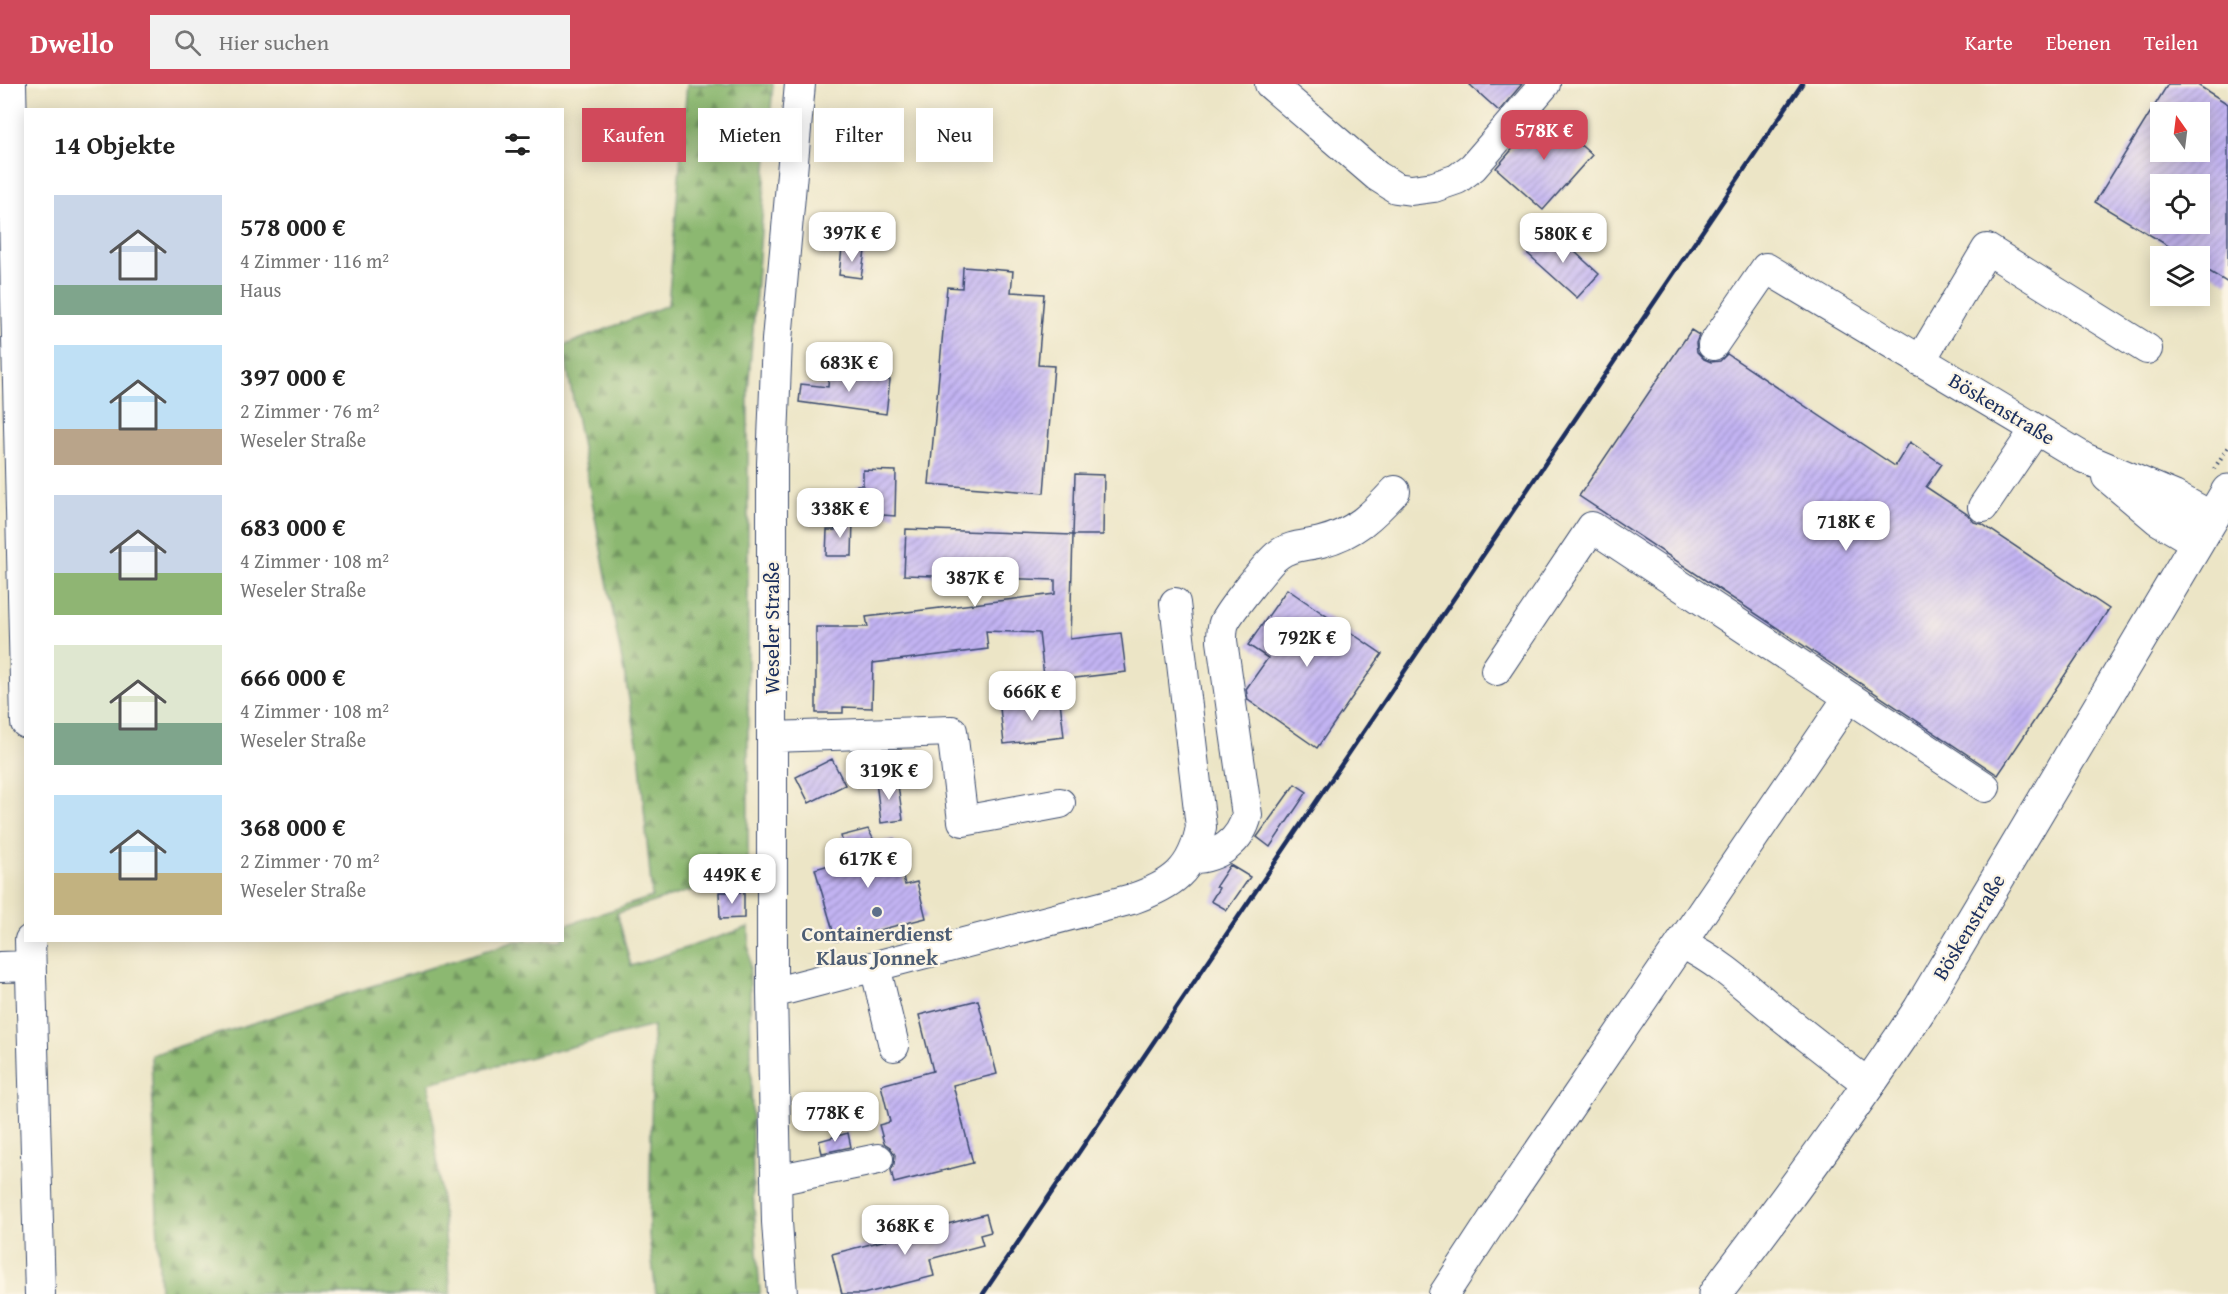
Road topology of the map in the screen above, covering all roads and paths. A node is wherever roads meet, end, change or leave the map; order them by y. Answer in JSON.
{"nodes":[{"id":1,"x":800,"y":84,"type":"edge"},
{"id":2,"x":1270,"y":84,"type":"edge"},
{"id":3,"x":1545,"y":84,"type":"edge"},
{"id":4,"x":8,"y":88,"type":"edge"},
{"id":5,"x":1713,"y":345,"type":"dead end"},
{"id":6,"x":2147,"y":349,"type":"dead end"},
{"id":7,"x":1920,"y":360,"type":"junction"},
{"id":8,"x":2036,"y":429,"type":"junction"},
{"id":9,"x":1395,"y":491,"type":"dead end"},
{"id":10,"x":1983,"y":507,"type":"dead end"},
{"id":11,"x":2212,"y":517,"type":"edge"},
{"id":12,"x":1175,"y":603,"type":"dead end"},
{"id":13,"x":24,"y":652,"type":"edge"},
{"id":14,"x":1496,"y":670,"type":"dead end"},
{"id":15,"x":1849,"y":697,"type":"junction"},
{"id":16,"x":772,"y":737,"type":"junction"},
{"id":17,"x":1985,"y":787,"type":"dead end"},
{"id":18,"x":1060,"y":803,"type":"dead end"},
{"id":19,"x":1192,"y":858,"type":"junction"},
{"id":20,"x":1681,"y":943,"type":"junction"},
{"id":21,"x":31,"y":953,"type":"edge"},
{"id":22,"x":875,"y":966,"type":"junction"},
{"id":23,"x":0,"y":967,"type":"edge"},
{"id":24,"x":772,"y":993,"type":"junction"},
{"id":25,"x":894,"y":1046,"type":"dead end"},
{"id":26,"x":1870,"y":1085,"type":"junction"},
{"id":27,"x":878,"y":1159,"type":"dead end"},
{"id":28,"x":776,"y":1180,"type":"junction"},
{"id":29,"x":40,"y":1294,"type":"edge"},
{"id":30,"x":782,"y":1294,"type":"edge"},
{"id":31,"x":1444,"y":1294,"type":"edge"},
{"id":32,"x":1715,"y":1294,"type":"edge"}],
"edges":[{"from":1,"to":16,"type":"street","name":"Weseler Straße"},
{"from":2,"to":3,"type":"street"},
{"from":4,"to":13,"type":"street"},
{"from":5,"to":7,"type":"street","name":"Böskenstraße"},
{"from":6,"to":7,"type":"street"},
{"from":7,"to":8,"type":"street","name":"Böskenstraße"},
{"from":8,"to":10,"type":"street"},
{"from":8,"to":11,"type":"street","name":"Böskenstraße"},
{"from":9,"to":19,"type":"street"},
{"from":11,"to":26,"type":"main road","name":"Böskenstraße"},
{"from":12,"to":19,"type":"street"},
{"from":14,"to":15,"type":"street"},
{"from":15,"to":17,"type":"street"},
{"from":15,"to":20,"type":"street"},
{"from":16,"to":18,"type":"street"},
{"from":16,"to":24,"type":"street","name":"Weseler Straße"},
{"from":19,"to":22,"type":"street"},
{"from":20,"to":26,"type":"street"},
{"from":20,"to":31,"type":"street"},
{"from":21,"to":23,"type":"street"},
{"from":21,"to":29,"type":"street"},
{"from":22,"to":24,"type":"street"},
{"from":22,"to":25,"type":"street"},
{"from":24,"to":28,"type":"street","name":"Weseler Straße"},
{"from":26,"to":32,"type":"main road","name":"Böskenstraße"},
{"from":27,"to":28,"type":"street"},
{"from":28,"to":30,"type":"street","name":"Weseler Straße"}]}
